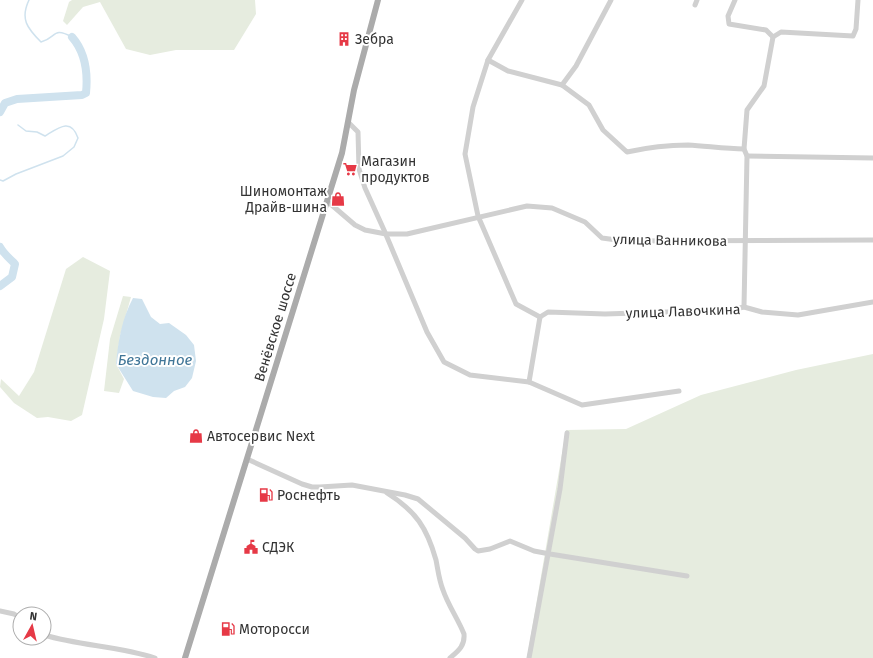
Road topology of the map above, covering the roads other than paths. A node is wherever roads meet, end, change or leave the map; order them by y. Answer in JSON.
{"nodes":[{"id":1,"x":378,"y":0,"type":"edge"},
{"id":2,"x":522,"y":0,"type":"edge"},
{"id":3,"x":611,"y":0,"type":"edge"},
{"id":4,"x":735,"y":0,"type":"edge"},
{"id":5,"x":858,"y":0,"type":"edge"},
{"id":6,"x":773,"y":37,"type":"junction"},
{"id":7,"x":488,"y":60,"type":"junction"},
{"id":8,"x":562,"y":85,"type":"junction"},
{"id":9,"x":348,"y":122,"type":"junction"},
{"id":10,"x":744,"y":149,"type":"junction"},
{"id":11,"x":747,"y":156,"type":"junction"},
{"id":12,"x":873,"y":158,"type":"edge"},
{"id":13,"x":327,"y":201,"type":"junction"},
{"id":14,"x":478,"y":216,"type":"junction"},
{"id":15,"x":386,"y":234,"type":"junction"},
{"id":16,"x":745,"y":240,"type":"junction"},
{"id":17,"x":873,"y":240,"type":"edge"},
{"id":18,"x":873,"y":302,"type":"edge"},
{"id":19,"x":744,"y":307,"type":"junction"},
{"id":20,"x":540,"y":317,"type":"junction"},
{"id":21,"x":529,"y":382,"type":"junction"},
{"id":22,"x":679,"y":391,"type":"dead end"},
{"id":23,"x":567,"y":433,"type":"dead end"},
{"id":24,"x":247,"y":459,"type":"junction"},
{"id":25,"x":384,"y":492,"type":"junction"},
{"id":26,"x":548,"y":554,"type":"junction"},
{"id":27,"x":687,"y":576,"type":"dead end"},
{"id":28,"x":0,"y":611,"type":"edge"},
{"id":29,"x":12,"y":614,"type":"edge"},
{"id":30,"x":52,"y":638,"type":"edge"},
{"id":31,"x":156,"y":658,"type":"edge"},
{"id":32,"x":185,"y":658,"type":"edge"},
{"id":33,"x":450,"y":658,"type":"edge"},
{"id":34,"x":529,"y":658,"type":"edge"}],
"edges":[{"from":1,"to":9,"type":"main road","name":"Венёвское шоссе"},
{"from":2,"to":7,"type":"street"},
{"from":3,"to":8,"type":"street"},
{"from":4,"to":6,"type":"street"},
{"from":5,"to":6,"type":"street"},
{"from":6,"to":10,"type":"street"},
{"from":7,"to":8,"type":"street"},
{"from":7,"to":14,"type":"street"},
{"from":8,"to":10,"type":"street"},
{"from":9,"to":13,"type":"main road","name":"Венёвское шоссе"},
{"from":9,"to":15,"type":"street"},
{"from":10,"to":11,"type":"street"},
{"from":11,"to":12,"type":"street"},
{"from":11,"to":16,"type":"street"},
{"from":13,"to":15,"type":"street","name":"улица Ванникова"},
{"from":13,"to":24,"type":"main road","name":"Венёвское шоссе"},
{"from":14,"to":15,"type":"street","name":"улица Ванникова"},
{"from":14,"to":16,"type":"street","name":"улица Ванникова"},
{"from":14,"to":20,"type":"street"},
{"from":15,"to":21,"type":"street"},
{"from":16,"to":17,"type":"street","name":"улица Ванникова"},
{"from":16,"to":19,"type":"street"},
{"from":18,"to":19,"type":"street","name":"улица Лавочкина"},
{"from":19,"to":20,"type":"street","name":"улица Лавочкина"},
{"from":20,"to":21,"type":"street"},
{"from":21,"to":22,"type":"street"},
{"from":23,"to":26,"type":"street"},
{"from":24,"to":25,"type":"street"},
{"from":24,"to":32,"type":"main road","name":"Венёвское шоссе"},
{"from":25,"to":26,"type":"street"},
{"from":25,"to":33,"type":"street"},
{"from":26,"to":27,"type":"street"},
{"from":26,"to":34,"type":"street"},
{"from":28,"to":29,"type":"street"},
{"from":30,"to":31,"type":"street"}]}
